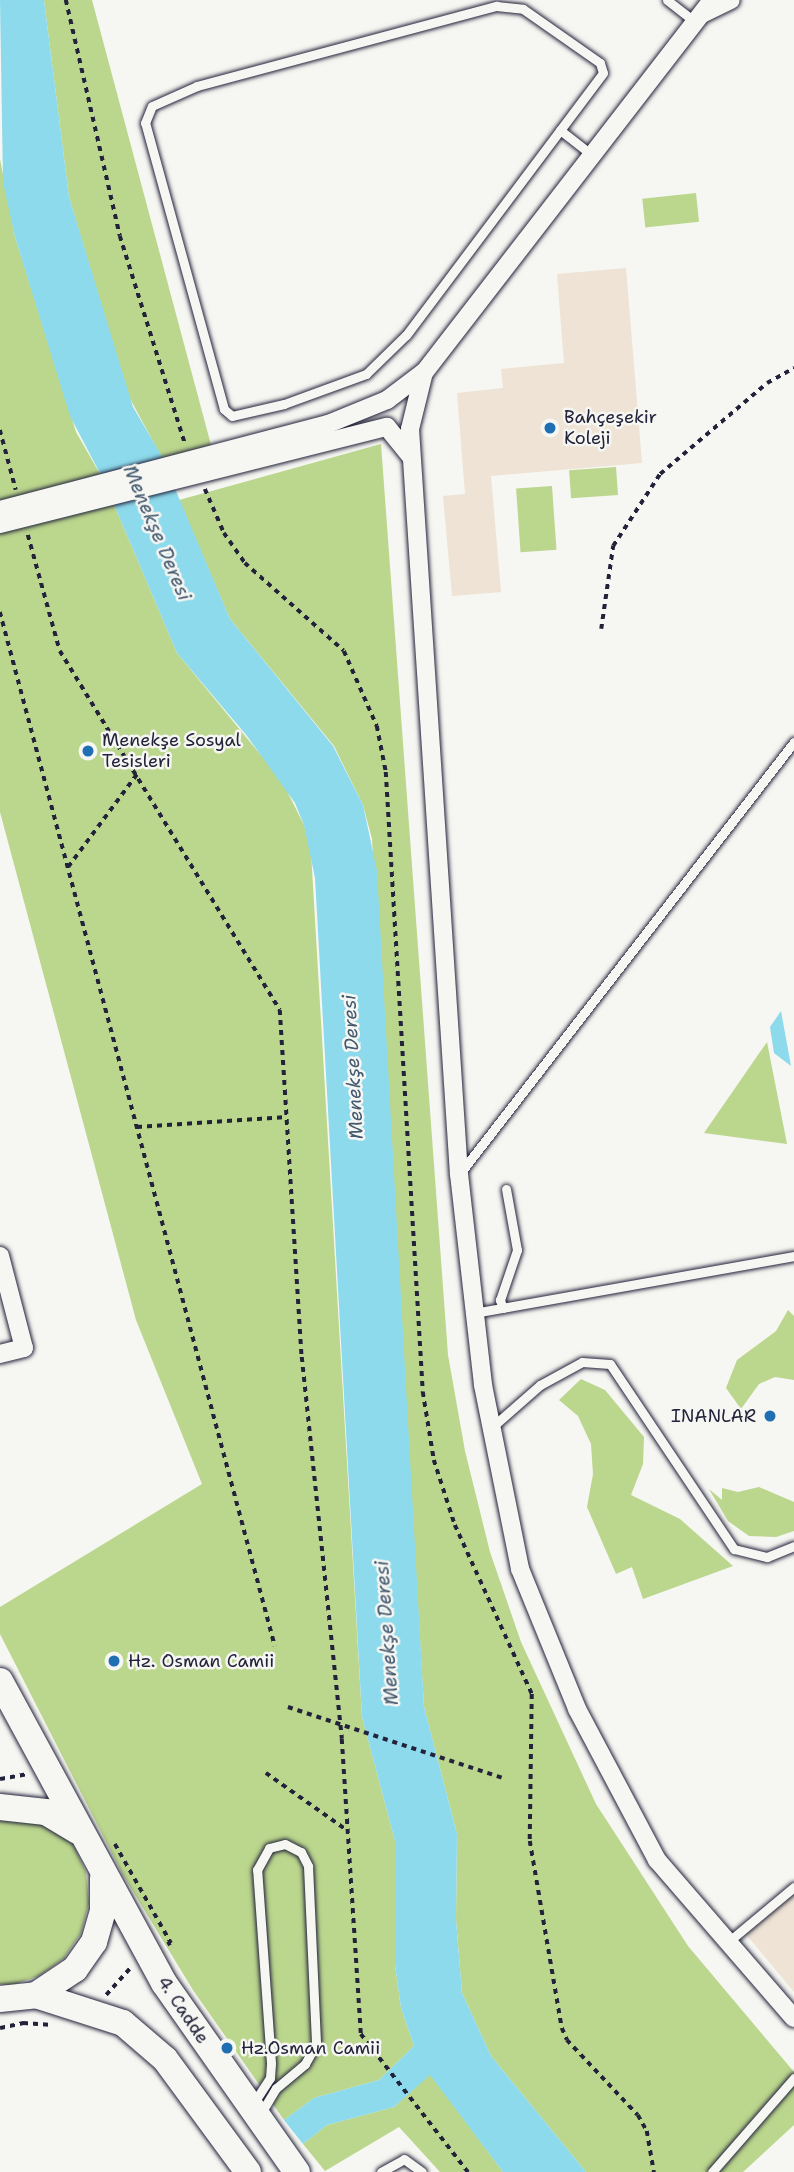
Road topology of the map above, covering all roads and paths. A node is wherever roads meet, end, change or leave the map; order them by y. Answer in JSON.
{"nodes":[{"id":1,"x":66,"y":0,"type":"edge"},
{"id":2,"x":667,"y":0,"type":"edge"},
{"id":3,"x":731,"y":0,"type":"edge"},
{"id":4,"x":703,"y":12,"type":"edge"},
{"id":5,"x":560,"y":130,"type":"junction"},
{"id":6,"x":591,"y":154,"type":"junction"},
{"id":7,"x":794,"y":368,"type":"edge"},
{"id":8,"x":424,"y":372,"type":"junction"},
{"id":9,"x":416,"y":403,"type":"junction"},
{"id":10,"x":387,"y":427,"type":"junction"},
{"id":11,"x":0,"y":430,"type":"edge"},
{"id":12,"x":412,"y":458,"type":"junction"},
{"id":13,"x":189,"y":468,"type":"junction"},
{"id":14,"x":0,"y":510,"type":"edge"},
{"id":15,"x":22,"y":511,"type":"junction"},
{"id":16,"x":0,"y":524,"type":"edge"},
{"id":17,"x":0,"y":612,"type":"edge"},
{"id":18,"x":601,"y":629,"type":"dead end"},
{"id":19,"x":794,"y":742,"type":"edge"},
{"id":20,"x":137,"y":775,"type":"junction"},
{"id":21,"x":68,"y":867,"type":"junction"},
{"id":22,"x":287,"y":1117,"type":"junction"},
{"id":23,"x":137,"y":1127,"type":"junction"},
{"id":24,"x":459,"y":1174,"type":"junction"},
{"id":25,"x":506,"y":1189,"type":"dead end"},
{"id":26,"x":0,"y":1256,"type":"edge"},
{"id":27,"x":794,"y":1256,"type":"edge"},
{"id":28,"x":503,"y":1308,"type":"junction"},
{"id":29,"x":474,"y":1313,"type":"junction"},
{"id":30,"x":0,"y":1354,"type":"edge"},
{"id":31,"x":491,"y":1428,"type":"junction"},
{"id":32,"x":794,"y":1546,"type":"edge"},
{"id":33,"x":275,"y":1646,"type":"dead end"},
{"id":34,"x":0,"y":1681,"type":"edge"},
{"id":35,"x":288,"y":1707,"type":"dead end"},
{"id":36,"x":266,"y":1773,"type":"dead end"},
{"id":37,"x":29,"y":1774,"type":"dead end"},
{"id":38,"x":503,"y":1778,"type":"dead end"},
{"id":39,"x":0,"y":1779,"type":"edge"},
{"id":40,"x":0,"y":1807,"type":"edge"},
{"id":41,"x":348,"y":1831,"type":"junction"},
{"id":42,"x":79,"y":1832,"type":"junction"},
{"id":43,"x":103,"y":1876,"type":"junction"},
{"id":44,"x":794,"y":1887,"type":"edge"},
{"id":45,"x":728,"y":1942,"type":"junction"},
{"id":46,"x":135,"y":1963,"type":"dead end"},
{"id":47,"x":36,"y":1995,"type":"junction"},
{"id":48,"x":106,"y":1996,"type":"dead end"},
{"id":49,"x":0,"y":1999,"type":"edge"},
{"id":50,"x":794,"y":2018,"type":"edge"},
{"id":51,"x":57,"y":2025,"type":"dead end"},
{"id":52,"x":0,"y":2028,"type":"edge"},
{"id":53,"x":794,"y":2078,"type":"edge"},
{"id":54,"x":253,"y":2114,"type":"junction"},
{"id":55,"x":653,"y":2171,"type":"edge"},
{"id":56,"x":248,"y":2172,"type":"edge"},
{"id":57,"x":297,"y":2172,"type":"edge"},
{"id":58,"x":381,"y":2172,"type":"edge"},
{"id":59,"x":422,"y":2172,"type":"edge"},
{"id":60,"x":468,"y":2172,"type":"edge"},
{"id":61,"x":712,"y":2172,"type":"edge"}],
"edges":[{"from":1,"to":13,"type":"path"},
{"from":2,"to":4,"type":"lane"},
{"from":3,"to":4,"type":"street"},
{"from":4,"to":6,"type":"street"},
{"from":5,"to":5,"type":"lane"},
{"from":5,"to":6,"type":"lane"},
{"from":6,"to":8,"type":"street"},
{"from":7,"to":18,"type":"path"},
{"from":8,"to":9,"type":"street"},
{"from":8,"to":13,"type":"street"},
{"from":9,"to":10,"type":"street"},
{"from":9,"to":12,"type":"street"},
{"from":10,"to":12,"type":"street"},
{"from":10,"to":13,"type":"street"},
{"from":11,"to":15,"type":"path"},
{"from":12,"to":24,"type":"street"},
{"from":13,"to":15,"type":"street"},
{"from":13,"to":55,"type":"path"},
{"from":14,"to":15,"type":"street"},
{"from":15,"to":16,"type":"street"},
{"from":15,"to":20,"type":"path"},
{"from":17,"to":21,"type":"path"},
{"from":19,"to":24,"type":"lane"},
{"from":20,"to":21,"type":"path"},
{"from":20,"to":22,"type":"path"},
{"from":21,"to":23,"type":"path"},
{"from":22,"to":23,"type":"path"},
{"from":22,"to":41,"type":"path"},
{"from":23,"to":33,"type":"path"},
{"from":24,"to":29,"type":"street"},
{"from":25,"to":28,"type":"lane"},
{"from":26,"to":30,"type":"street"},
{"from":27,"to":28,"type":"lane"},
{"from":28,"to":29,"type":"lane"},
{"from":29,"to":31,"type":"street"},
{"from":31,"to":32,"type":"lane"},
{"from":31,"to":45,"type":"street"},
{"from":34,"to":42,"type":"main road"},
{"from":35,"to":38,"type":"path","bridge":true},
{"from":36,"to":41,"type":"path"},
{"from":37,"to":39,"type":"path"},
{"from":40,"to":42,"type":"main road"},
{"from":41,"to":60,"type":"path"},
{"from":42,"to":43,"type":"main road","name":"4. Cadde"},
{"from":43,"to":47,"type":"main road"},
{"from":43,"to":54,"type":"main road","name":"4. Cadde"},
{"from":44,"to":45,"type":"lane"},
{"from":45,"to":50,"type":"street"},
{"from":46,"to":48,"type":"path"},
{"from":47,"to":49,"type":"main road"},
{"from":47,"to":56,"type":"main road"},
{"from":51,"to":52,"type":"path"},
{"from":53,"to":61,"type":"lane"},
{"from":54,"to":54,"type":"lane"},
{"from":54,"to":57,"type":"main road","name":"4. Cadde"},
{"from":58,"to":59,"type":"lane"}]}
